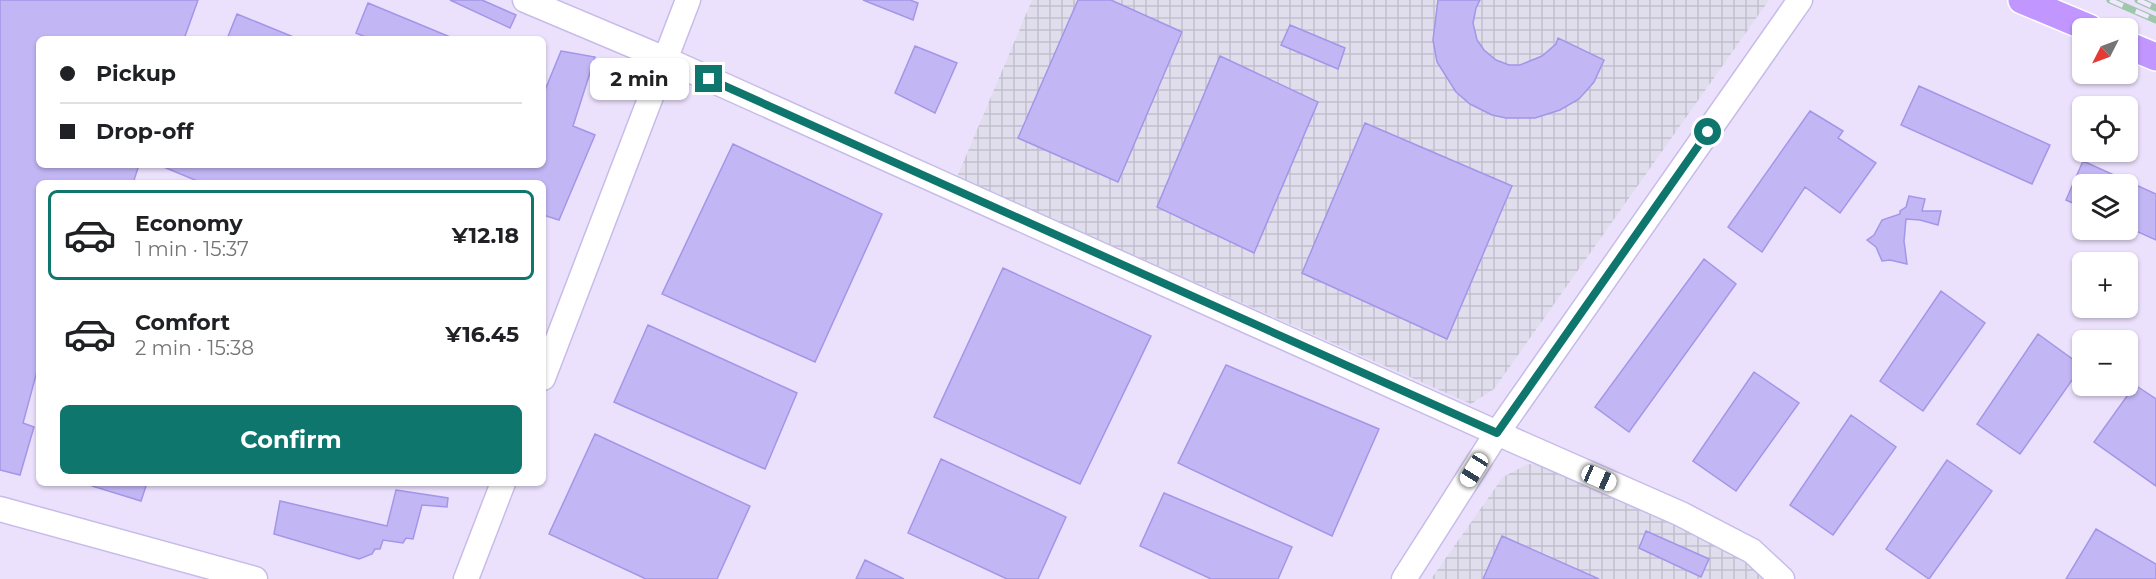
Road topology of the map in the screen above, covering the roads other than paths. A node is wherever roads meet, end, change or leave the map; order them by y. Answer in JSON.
{"nodes":[{"id":1,"x":525,"y":0,"type":"edge"},
{"id":2,"x":688,"y":0,"type":"edge"},
{"id":3,"x":1800,"y":0,"type":"edge"},
{"id":4,"x":2022,"y":0,"type":"edge"},
{"id":5,"x":2072,"y":21,"type":"edge"},
{"id":6,"x":2138,"y":50,"type":"edge"},
{"id":7,"x":2156,"y":57,"type":"edge"},
{"id":8,"x":665,"y":59,"type":"junction"},
{"id":9,"x":546,"y":370,"type":"edge"},
{"id":10,"x":1497,"y":433,"type":"junction"},
{"id":11,"x":502,"y":486,"type":"edge"},
{"id":12,"x":0,"y":509,"type":"edge"},
{"id":13,"x":255,"y":579,"type":"edge"},
{"id":14,"x":466,"y":579,"type":"edge"},
{"id":15,"x":1404,"y":579,"type":"edge"},
{"id":16,"x":1782,"y":579,"type":"edge"}],
"edges":[{"from":1,"to":8,"type":"street"},
{"from":2,"to":8,"type":"street"},
{"from":3,"to":10,"type":"street"},
{"from":4,"to":5,"type":"main road"},
{"from":6,"to":7,"type":"main road"},
{"from":8,"to":9,"type":"street"},
{"from":8,"to":10,"type":"street"},
{"from":10,"to":15,"type":"street"},
{"from":10,"to":16,"type":"street"},
{"from":11,"to":14,"type":"street"},
{"from":12,"to":13,"type":"street"}]}
